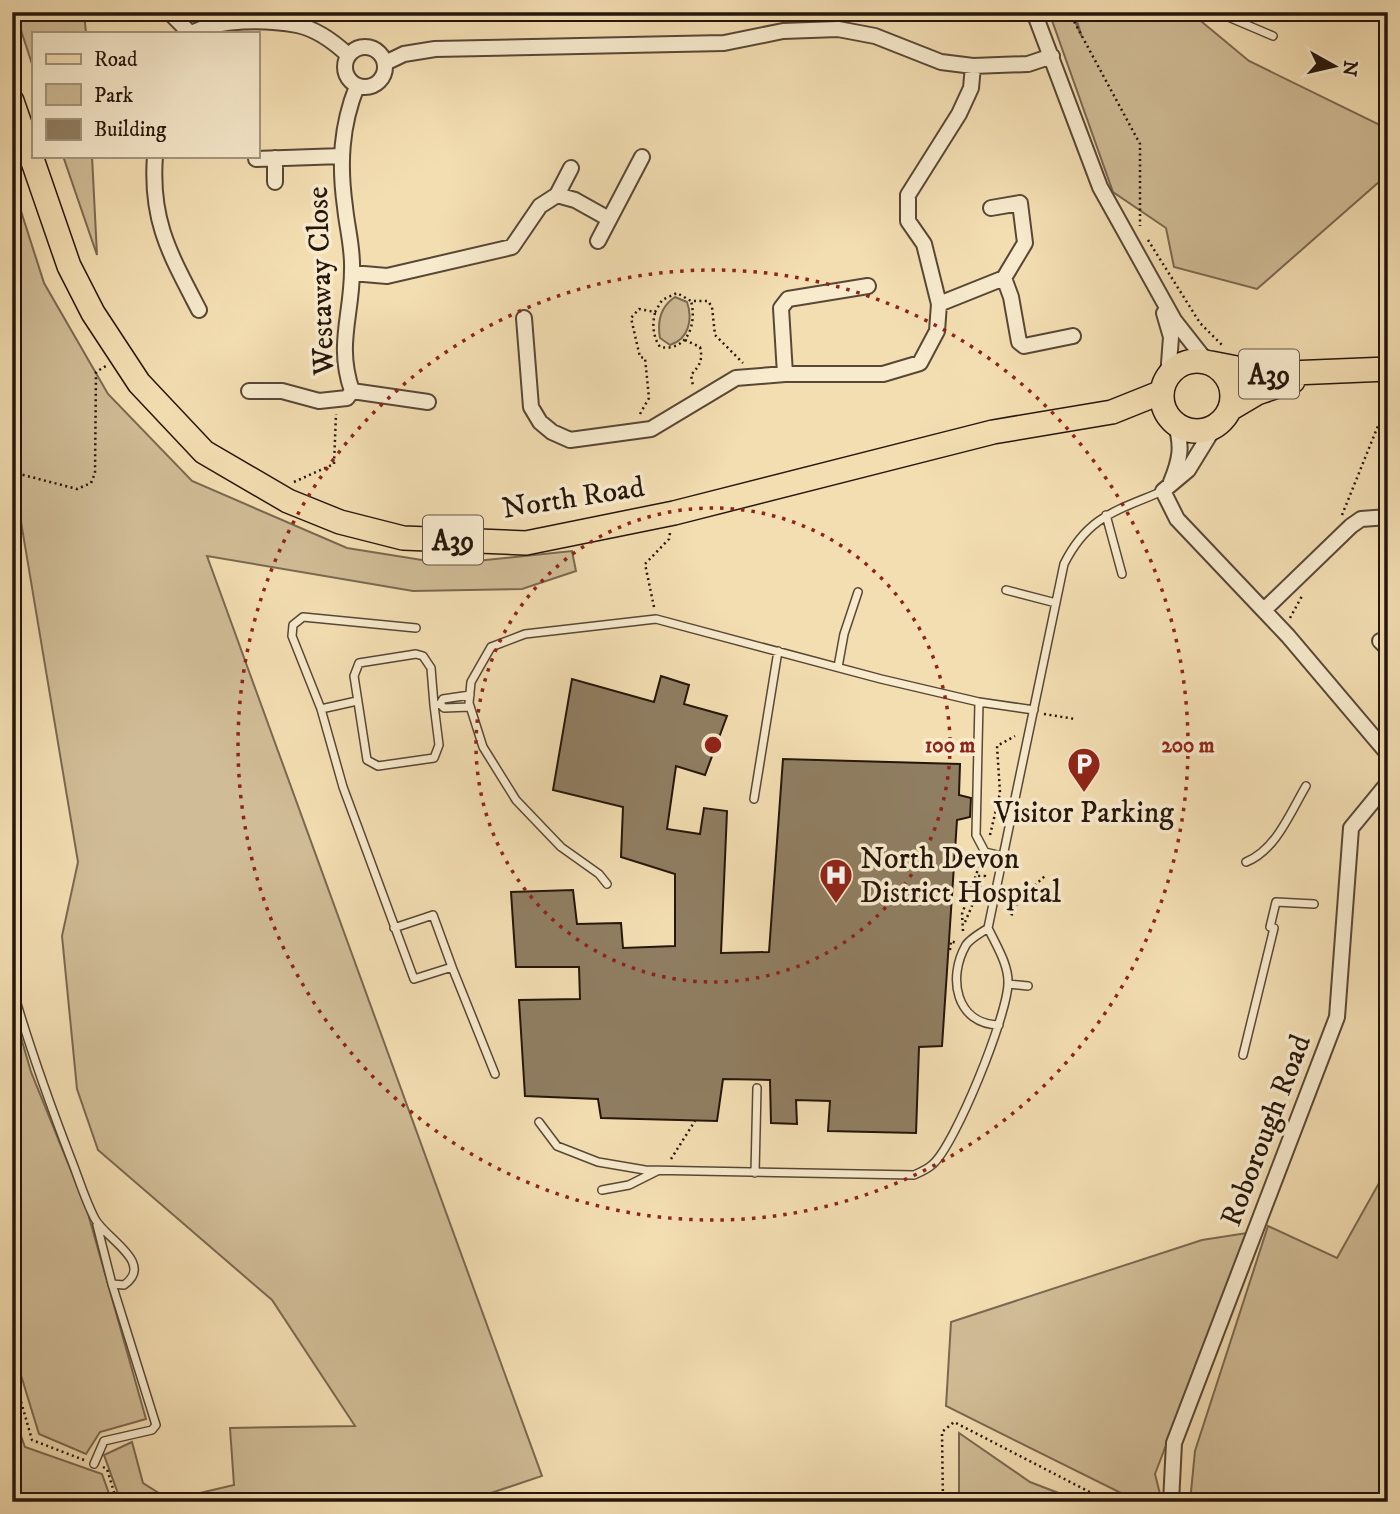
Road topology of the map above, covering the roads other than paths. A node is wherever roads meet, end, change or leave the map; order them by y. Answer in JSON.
{"nodes":[{"id":1,"x":169,"y":12,"type":"edge"},
{"id":2,"x":1034,"y":12,"type":"edge"},
{"id":3,"x":1219,"y":13,"type":"edge"},
{"id":4,"x":299,"y":19,"type":"edge"},
{"id":5,"x":189,"y":32,"type":"edge"},
{"id":6,"x":192,"y":32,"type":"edge"},
{"id":7,"x":1273,"y":36,"type":"dead end"},
{"id":8,"x":348,"y":55,"type":"junction"},
{"id":9,"x":1052,"y":55,"type":"junction"},
{"id":10,"x":385,"y":63,"type":"junction"},
{"id":11,"x":973,"y":66,"type":"junction"},
{"id":12,"x":357,"y":86,"type":"junction"},
{"id":13,"x":12,"y":101,"type":"edge"},
{"id":14,"x":342,"y":156,"type":"junction"},
{"id":15,"x":642,"y":157,"type":"dead end"},
{"id":16,"x":155,"y":158,"type":"edge"},
{"id":17,"x":275,"y":158,"type":"junction"},
{"id":18,"x":256,"y":159,"type":"dead end"},
{"id":19,"x":571,"y":168,"type":"dead end"},
{"id":20,"x":275,"y":182,"type":"dead end"},
{"id":21,"x":557,"y":195,"type":"junction"},
{"id":22,"x":991,"y":208,"type":"dead end"},
{"id":23,"x":609,"y":219,"type":"junction"},
{"id":24,"x":598,"y":241,"type":"dead end"},
{"id":25,"x":352,"y":273,"type":"junction"},
{"id":26,"x":1004,"y":278,"type":"junction"},
{"id":27,"x":868,"y":286,"type":"dead end"},
{"id":28,"x":1158,"y":295,"type":"junction"},
{"id":29,"x":939,"y":304,"type":"junction"},
{"id":30,"x":200,"y":310,"type":"dead end"},
{"id":31,"x":524,"y":318,"type":"dead end"},
{"id":32,"x":1073,"y":336,"type":"dead end"},
{"id":33,"x":1215,"y":359,"type":"junction"},
{"id":34,"x":1383,"y":369,"type":"edge"},
{"id":35,"x":785,"y":374,"type":"junction"},
{"id":36,"x":1327,"y":374,"type":"junction"},
{"id":37,"x":1165,"y":384,"type":"junction"},
{"id":38,"x":249,"y":391,"type":"dead end"},
{"id":39,"x":352,"y":391,"type":"junction"},
{"id":40,"x":428,"y":402,"type":"dead end"},
{"id":41,"x":1230,"y":409,"type":"junction"},
{"id":42,"x":1112,"y":412,"type":"junction"},
{"id":43,"x":1172,"y":421,"type":"junction"},
{"id":44,"x":1215,"y":426,"type":"junction"},
{"id":45,"x":1167,"y":487,"type":"junction"},
{"id":46,"x":1106,"y":515,"type":"junction"},
{"id":47,"x":1388,"y":517,"type":"edge"},
{"id":48,"x":1122,"y":574,"type":"dead end"},
{"id":49,"x":1006,"y":590,"type":"dead end"},
{"id":50,"x":858,"y":592,"type":"dead end"},
{"id":51,"x":1056,"y":603,"type":"junction"},
{"id":52,"x":1264,"y":610,"type":"junction"},
{"id":53,"x":416,"y":628,"type":"dead end"},
{"id":54,"x":778,"y":651,"type":"junction"},
{"id":55,"x":838,"y":667,"type":"junction"},
{"id":56,"x":470,"y":695,"type":"junction"},
{"id":57,"x":357,"y":701,"type":"junction"},
{"id":58,"x":979,"y":702,"type":"junction"},
{"id":59,"x":437,"y":705,"type":"junction"},
{"id":60,"x":470,"y":707,"type":"junction"},
{"id":61,"x":321,"y":709,"type":"junction"},
{"id":62,"x":1034,"y":710,"type":"junction"},
{"id":63,"x":1388,"y":754,"type":"edge"},
{"id":64,"x":1388,"y":783,"type":"edge"},
{"id":65,"x":1307,"y":786,"type":"dead end"},
{"id":66,"x":754,"y":799,"type":"dead end"},
{"id":67,"x":1002,"y":856,"type":"junction"},
{"id":68,"x":1246,"y":862,"type":"dead end"},
{"id":69,"x":607,"y":884,"type":"dead end"},
{"id":70,"x":1314,"y":904,"type":"dead end"},
{"id":71,"x":394,"y":928,"type":"junction"},
{"id":72,"x":988,"y":928,"type":"junction"},
{"id":73,"x":452,"y":967,"type":"junction"},
{"id":74,"x":1008,"y":984,"type":"junction"},
{"id":75,"x":1028,"y":986,"type":"dead end"},
{"id":76,"x":12,"y":987,"type":"edge"},
{"id":77,"x":999,"y":1025,"type":"junction"},
{"id":78,"x":1242,"y":1055,"type":"dead end"},
{"id":79,"x":495,"y":1074,"type":"dead end"},
{"id":80,"x":757,"y":1088,"type":"dead end"},
{"id":81,"x":539,"y":1122,"type":"dead end"},
{"id":82,"x":658,"y":1170,"type":"junction"},
{"id":83,"x":755,"y":1172,"type":"junction"},
{"id":84,"x":602,"y":1190,"type":"dead end"},
{"id":85,"x":96,"y":1221,"type":"junction"},
{"id":86,"x":112,"y":1284,"type":"junction"},
{"id":87,"x":94,"y":1464,"type":"road end"},
{"id":88,"x":1170,"y":1500,"type":"edge"}],
"edges":[{"from":1,"to":5,"type":"street"},
{"from":2,"to":9,"type":"street"},
{"from":3,"to":7,"type":"lane"},
{"from":4,"to":6,"type":"street"},
{"from":4,"to":8,"type":"street"},
{"from":8,"to":10,"type":"street"},
{"from":8,"to":12,"type":"street"},
{"from":9,"to":11,"type":"street"},
{"from":9,"to":28,"type":"street"},
{"from":10,"to":11,"type":"street"},
{"from":10,"to":12,"type":"street"},
{"from":11,"to":29,"type":"street"},
{"from":12,"to":14,"type":"street","name":"Westaway Close"},
{"from":13,"to":42,"type":"main road","name":"North Road","number":"A39"},
{"from":14,"to":17,"type":"street"},
{"from":14,"to":25,"type":"street","name":"Westaway Close"},
{"from":15,"to":23,"type":"street"},
{"from":16,"to":30,"type":"street"},
{"from":17,"to":18,"type":"street"},
{"from":17,"to":20,"type":"street"},
{"from":19,"to":21,"type":"street"},
{"from":21,"to":23,"type":"street"},
{"from":21,"to":25,"type":"street"},
{"from":22,"to":26,"type":"street"},
{"from":23,"to":24,"type":"street"},
{"from":25,"to":39,"type":"street","name":"Westaway Close"},
{"from":26,"to":29,"type":"street"},
{"from":26,"to":32,"type":"street"},
{"from":27,"to":35,"type":"street"},
{"from":28,"to":33,"type":"street"},
{"from":28,"to":37,"type":"street"},
{"from":29,"to":35,"type":"street"},
{"from":31,"to":35,"type":"street"},
{"from":33,"to":36,"type":"main road","number":"A39"},
{"from":33,"to":37,"type":"main road"},
{"from":33,"to":41,"type":"main road"},
{"from":34,"to":36,"type":"main road","number":"A39"},
{"from":36,"to":41,"type":"main road","number":"A39"},
{"from":37,"to":42,"type":"main road","name":"North Road","number":"A39"},
{"from":37,"to":43,"type":"main road"},
{"from":38,"to":39,"type":"street"},
{"from":39,"to":40,"type":"street"},
{"from":41,"to":44,"type":"main road"},
{"from":42,"to":43,"type":"main road","name":"North Road","number":"A39"},
{"from":43,"to":44,"type":"main road"},
{"from":43,"to":45,"type":"street"},
{"from":44,"to":45,"type":"street"},
{"from":45,"to":46,"type":"lane"},
{"from":45,"to":52,"type":"street"},
{"from":46,"to":48,"type":"lane"},
{"from":46,"to":51,"type":"lane"},
{"from":47,"to":52,"type":"street"},
{"from":49,"to":51,"type":"lane"},
{"from":50,"to":55,"type":"lane"},
{"from":51,"to":62,"type":"lane"},
{"from":52,"to":63,"type":"street"},
{"from":53,"to":61,"type":"lane"},
{"from":54,"to":55,"type":"lane"},
{"from":54,"to":56,"type":"lane"},
{"from":54,"to":66,"type":"lane"},
{"from":55,"to":58,"type":"lane"},
{"from":56,"to":59,"type":"lane"},
{"from":56,"to":60,"type":"lane"},
{"from":57,"to":59,"type":"lane"},
{"from":57,"to":59,"type":"lane"},
{"from":57,"to":61,"type":"lane"},
{"from":58,"to":62,"type":"lane"},
{"from":58,"to":67,"type":"lane"},
{"from":59,"to":60,"type":"lane"},
{"from":60,"to":69,"type":"lane"},
{"from":61,"to":71,"type":"lane"},
{"from":62,"to":67,"type":"lane"},
{"from":64,"to":88,"type":"street","name":"Roborough Road"},
{"from":65,"to":68,"type":"lane"},
{"from":67,"to":72,"type":"lane"},
{"from":70,"to":78,"type":"lane"},
{"from":71,"to":73,"type":"lane"},
{"from":71,"to":73,"type":"lane"},
{"from":72,"to":74,"type":"lane"},
{"from":72,"to":77,"type":"lane"},
{"from":73,"to":79,"type":"lane"},
{"from":74,"to":75,"type":"lane"},
{"from":74,"to":77,"type":"lane"},
{"from":76,"to":85,"type":"lane"},
{"from":77,"to":83,"type":"lane"},
{"from":80,"to":83,"type":"lane"},
{"from":81,"to":82,"type":"lane"},
{"from":82,"to":83,"type":"lane"},
{"from":82,"to":84,"type":"lane"},
{"from":85,"to":86,"type":"lane"},
{"from":85,"to":86,"type":"lane"},
{"from":86,"to":87,"type":"lane"}]}
